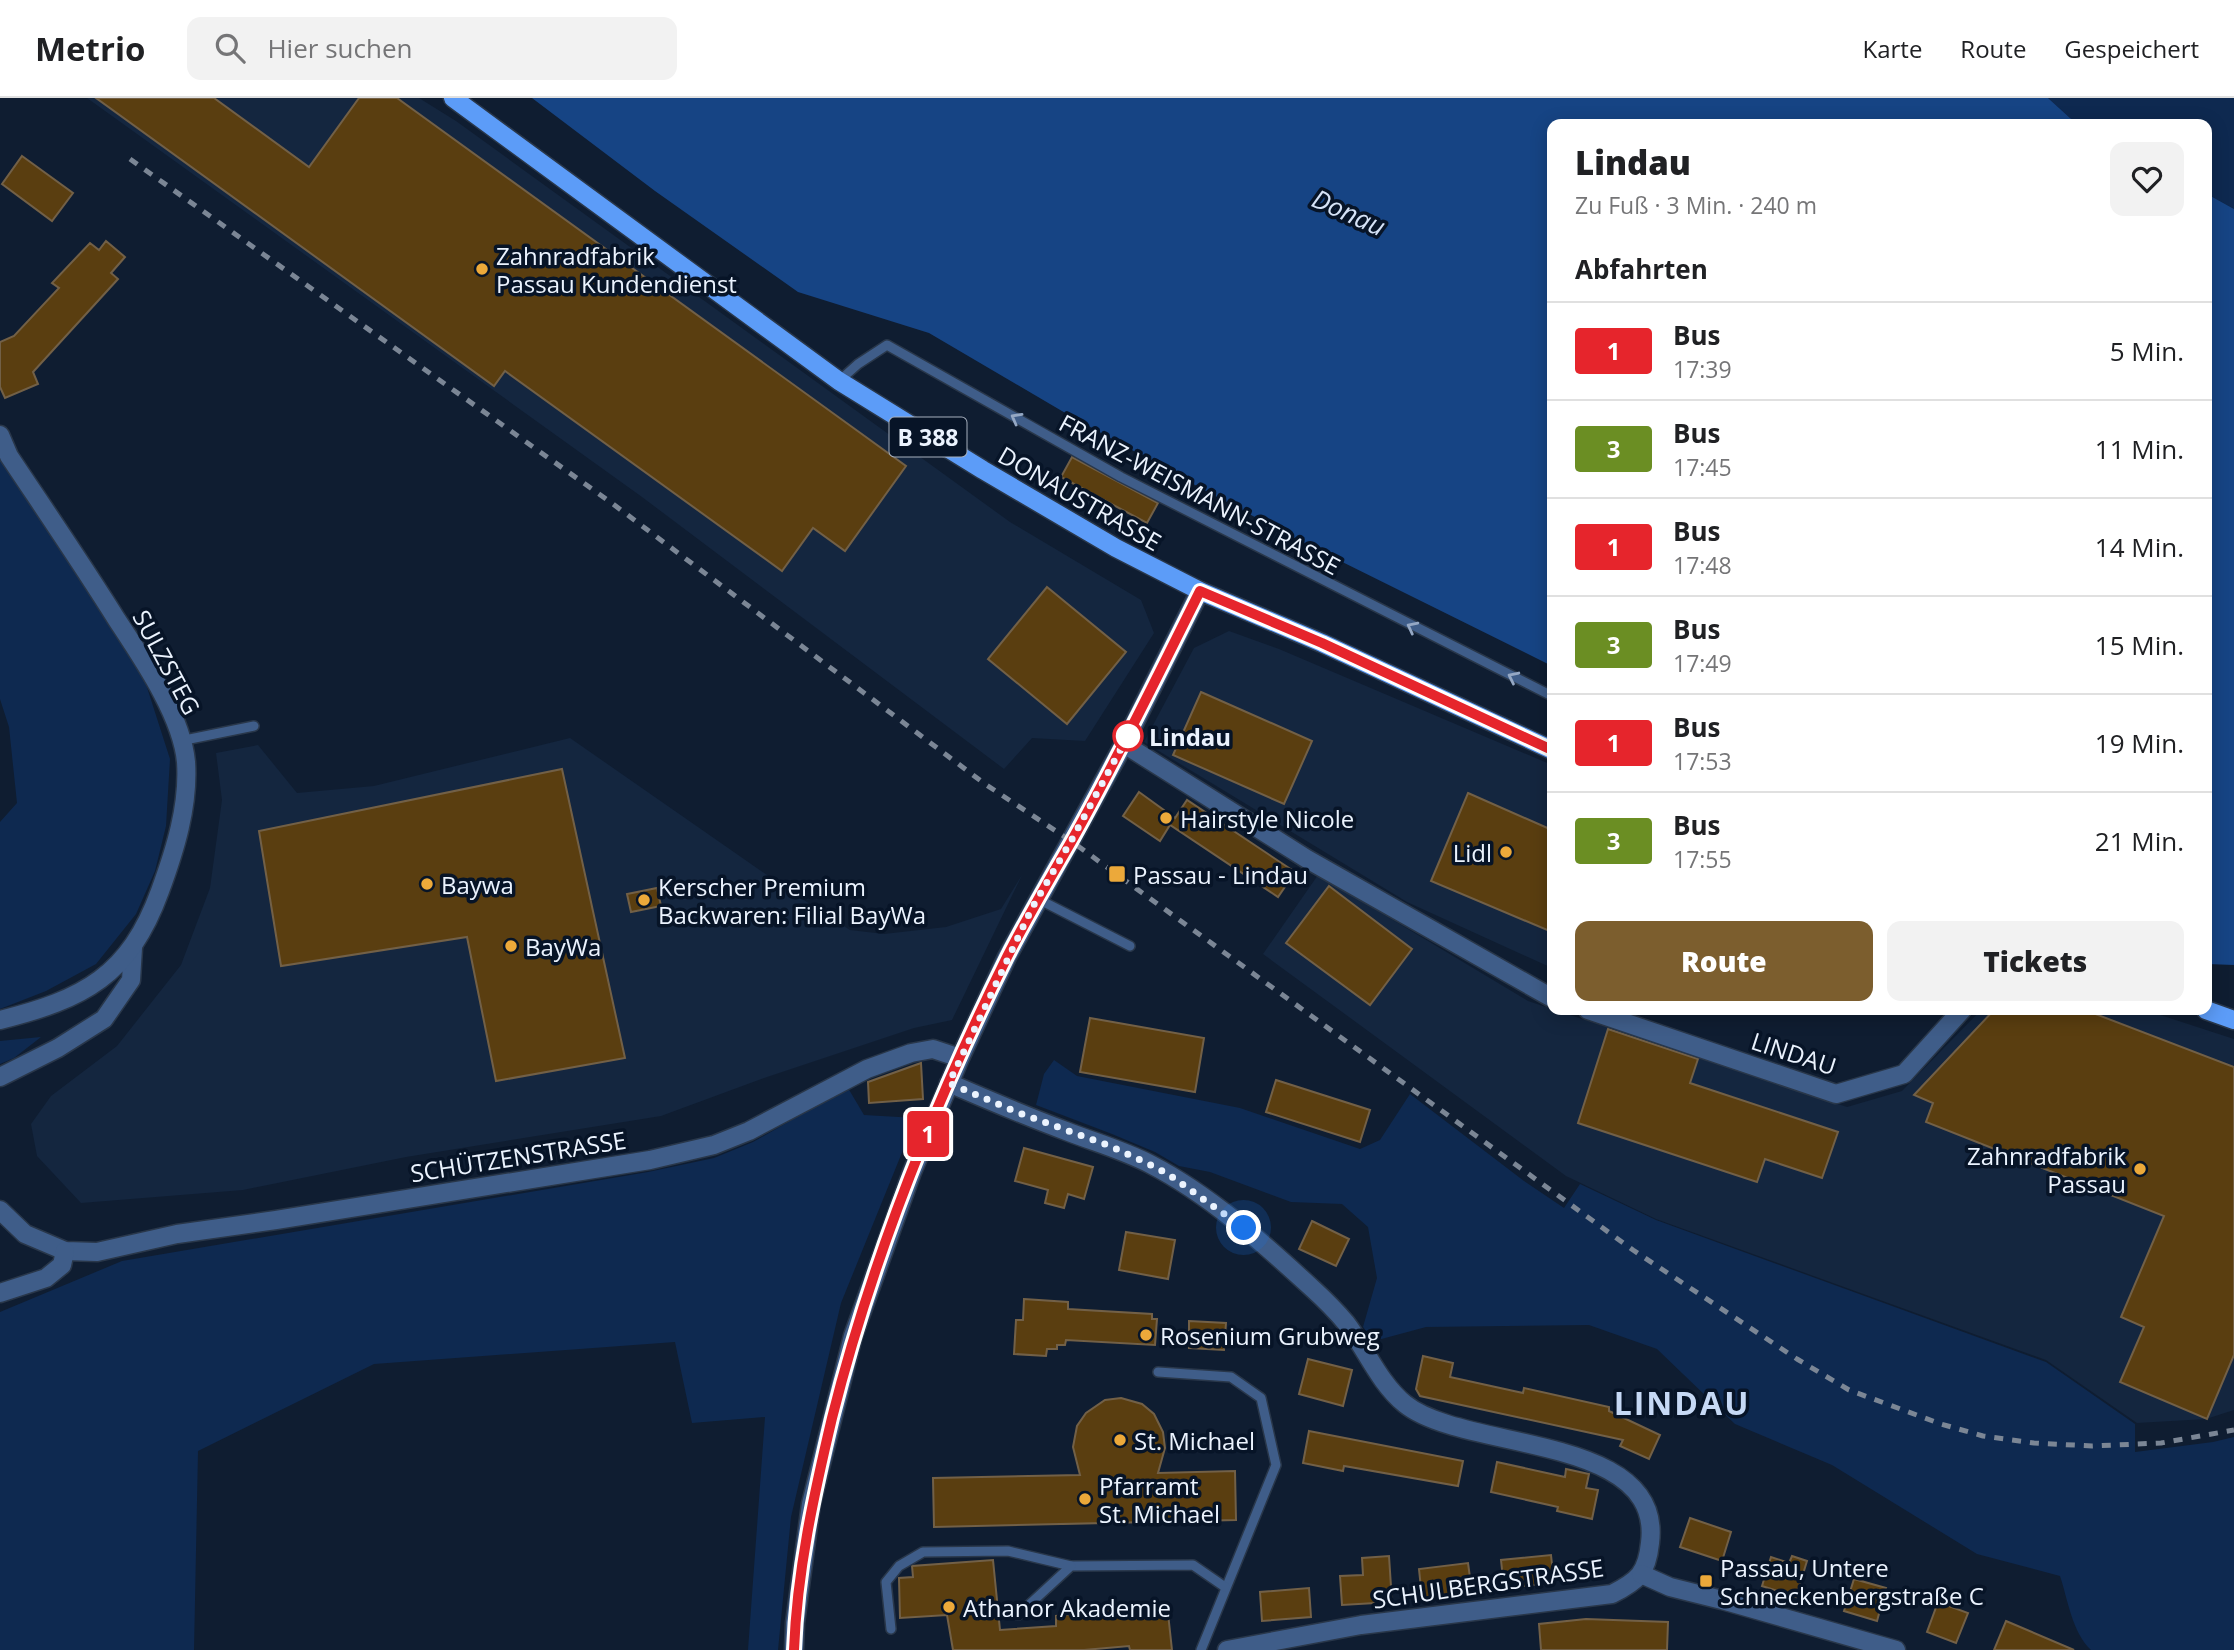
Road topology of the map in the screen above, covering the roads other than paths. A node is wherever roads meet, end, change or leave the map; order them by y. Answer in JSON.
{"nodes":[{"id":1,"x":453,"y":98,"type":"edge"},
{"id":2,"x":839,"y":381,"type":"junction"},
{"id":3,"x":0,"y":435,"type":"edge"},
{"id":4,"x":1200,"y":591,"type":"junction"},
{"id":5,"x":1547,"y":693,"type":"edge"},
{"id":6,"x":254,"y":726,"type":"dead end"},
{"id":7,"x":180,"y":741,"type":"junction"},
{"id":8,"x":1124,"y":744,"type":"junction"},
{"id":9,"x":1547,"y":748,"type":"edge"},
{"id":10,"x":1038,"y":899,"type":"junction"},
{"id":11,"x":1130,"y":946,"type":"dead end"},
{"id":12,"x":133,"y":948,"type":"junction"},
{"id":13,"x":1547,"y":995,"type":"edge"},
{"id":14,"x":2212,"y":1011,"type":"edge"},
{"id":15,"x":1603,"y":1015,"type":"edge"},
{"id":16,"x":1957,"y":1015,"type":"edge"},
{"id":17,"x":0,"y":1020,"type":"edge"},
{"id":18,"x":2234,"y":1020,"type":"edge"},
{"id":19,"x":960,"y":1058,"type":"junction"},
{"id":20,"x":0,"y":1077,"type":"edge"},
{"id":21,"x":949,"y":1083,"type":"junction"},
{"id":22,"x":0,"y":1210,"type":"edge"},
{"id":23,"x":65,"y":1251,"type":"junction"},
{"id":24,"x":0,"y":1293,"type":"edge"},
{"id":25,"x":1158,"y":1372,"type":"dead end"},
{"id":26,"x":1071,"y":1566,"type":"junction"},
{"id":27,"x":1641,"y":1574,"type":"junction"},
{"id":28,"x":1225,"y":1587,"type":"junction"},
{"id":29,"x":1018,"y":1615,"type":"dead end"},
{"id":30,"x":891,"y":1629,"type":"dead end"},
{"id":31,"x":794,"y":1650,"type":"edge"},
{"id":32,"x":1201,"y":1650,"type":"edge"},
{"id":33,"x":1227,"y":1650,"type":"edge"},
{"id":34,"x":1896,"y":1650,"type":"edge"}],
"edges":[{"from":1,"to":2,"type":"main road","name":"DONAUSTRASSE","number":"B 388"},
{"from":2,"to":4,"type":"main road","name":"DONAUSTRASSE","number":"B 388"},
{"from":5,"to":2,"type":"lane","name":"FRANZ-WEISMANN-STRASSE","one_way":true},
{"from":3,"to":7,"type":"street","name":"SULZSTEG"},
{"from":4,"to":8,"type":"street"},
{"from":4,"to":9,"type":"main road","name":"DONAUSTRASSE","number":"B 388"},
{"from":6,"to":7,"type":"lane"},
{"from":7,"to":12,"type":"street","name":"SULZSTEG"},
{"from":8,"to":10,"type":"street"},
{"from":8,"to":13,"type":"street"},
{"from":10,"to":11,"type":"lane"},
{"from":10,"to":19,"type":"street"},
{"from":12,"to":17,"type":"street","name":"SULZSTEG"},
{"from":12,"to":20,"type":"street"},
{"from":14,"to":18,"type":"main road"},
{"from":15,"to":16,"type":"street","name":"LINDAU"},
{"from":19,"to":21,"type":"street"},
{"from":19,"to":23,"type":"street","name":"SCHÜTZENSTRASSE"},
{"from":21,"to":27,"type":"street","name":"SCHULBERGSTRASSE"},
{"from":21,"to":31,"type":"street"},
{"from":22,"to":23,"type":"street","name":"SCHÜTZENSTRASSE"},
{"from":23,"to":24,"type":"street"},
{"from":25,"to":28,"type":"lane"},
{"from":26,"to":28,"type":"lane"},
{"from":26,"to":29,"type":"lane"},
{"from":26,"to":30,"type":"lane"},
{"from":27,"to":33,"type":"street","name":"SCHULBERGSTRASSE"},
{"from":27,"to":34,"type":"street"},
{"from":28,"to":32,"type":"lane"}]}
